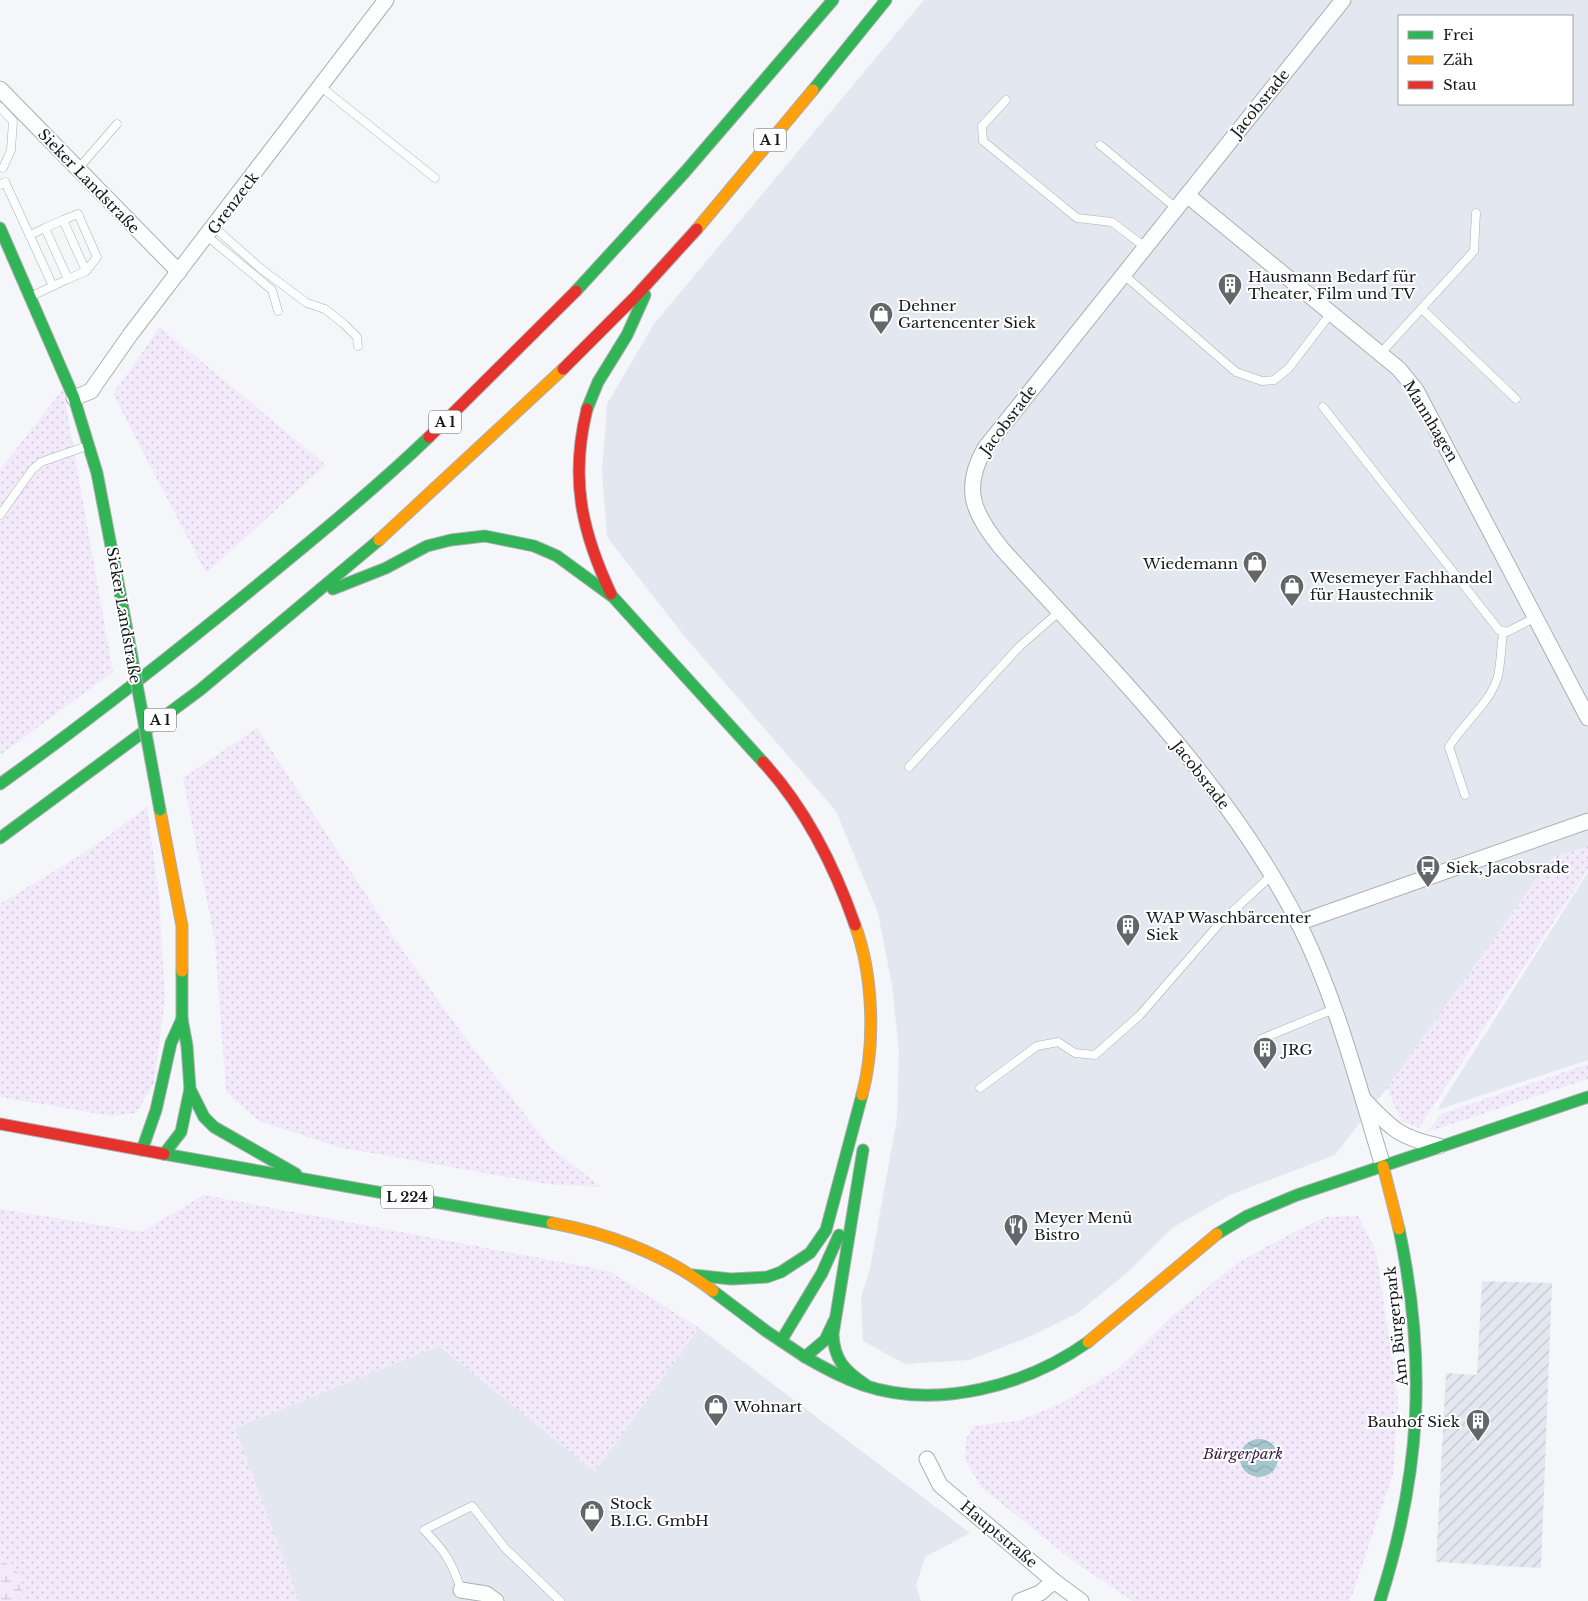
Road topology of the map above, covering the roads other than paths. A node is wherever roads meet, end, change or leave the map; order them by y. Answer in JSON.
{"nodes":[{"id":1,"x":386,"y":0,"type":"edge"},
{"id":2,"x":833,"y":0,"type":"edge"},
{"id":3,"x":886,"y":0,"type":"edge"},
{"id":4,"x":1339,"y":1,"type":"edge"},
{"id":5,"x":321,"y":87,"type":"junction"},
{"id":6,"x":0,"y":90,"type":"edge"},
{"id":7,"x":1006,"y":100,"type":"dead end"},
{"id":8,"x":0,"y":107,"type":"edge"},
{"id":9,"x":117,"y":124,"type":"dead end"},
{"id":10,"x":1100,"y":145,"type":"dead end"},
{"id":11,"x":1,"y":166,"type":"edge"},
{"id":12,"x":78,"y":169,"type":"junction"},
{"id":13,"x":435,"y":178,"type":"dead end"},
{"id":14,"x":2,"y":183,"type":"edge"},
{"id":15,"x":1187,"y":195,"type":"junction"},
{"id":16,"x":1176,"y":208,"type":"junction"},
{"id":17,"x":1476,"y":213,"type":"dead end"},
{"id":18,"x":63,"y":220,"type":"junction"},
{"id":19,"x":0,"y":228,"type":"edge"},
{"id":20,"x":46,"y":228,"type":"junction"},
{"id":21,"x":211,"y":231,"type":"junction"},
{"id":22,"x":30,"y":235,"type":"junction"},
{"id":23,"x":1146,"y":247,"type":"junction"},
{"id":24,"x":86,"y":271,"type":"junction"},
{"id":25,"x":179,"y":272,"type":"junction"},
{"id":26,"x":1124,"y":275,"type":"junction"},
{"id":27,"x":652,"y":278,"type":"junction"},
{"id":28,"x":68,"y":279,"type":"junction"},
{"id":29,"x":53,"y":286,"type":"junction"},
{"id":30,"x":30,"y":296,"type":"junction"},
{"id":31,"x":1422,"y":309,"type":"junction"},
{"id":32,"x":278,"y":311,"type":"dead end"},
{"id":33,"x":1331,"y":313,"type":"junction"},
{"id":34,"x":358,"y":346,"type":"dead end"},
{"id":35,"x":1380,"y":355,"type":"junction"},
{"id":36,"x":74,"y":398,"type":"junction"},
{"id":37,"x":1516,"y":399,"type":"dead end"},
{"id":38,"x":1323,"y":407,"type":"dead end"},
{"id":39,"x":89,"y":446,"type":"junction"},
{"id":40,"x":0,"y":515,"type":"edge"},
{"id":41,"x":316,"y":596,"type":"junction"},
{"id":42,"x":613,"y":597,"type":"junction"},
{"id":43,"x":1060,"y":612,"type":"junction"},
{"id":44,"x":1536,"y":617,"type":"junction"},
{"id":45,"x":1503,"y":632,"type":"junction"},
{"id":46,"x":1588,"y":718,"type":"edge"},
{"id":47,"x":909,"y":768,"type":"dead end"},
{"id":48,"x":0,"y":784,"type":"edge"},
{"id":49,"x":1465,"y":794,"type":"dead end"},
{"id":50,"x":1588,"y":821,"type":"edge"},
{"id":51,"x":0,"y":838,"type":"edge"},
{"id":52,"x":1272,"y":875,"type":"junction"},
{"id":53,"x":1298,"y":923,"type":"junction"},
{"id":54,"x":1334,"y":1009,"type":"junction"},
{"id":55,"x":182,"y":1019,"type":"junction"},
{"id":56,"x":1262,"y":1039,"type":"dead end"},
{"id":57,"x":866,"y":1081,"type":"junction"},
{"id":58,"x":980,"y":1088,"type":"dead end"},
{"id":59,"x":190,"y":1089,"type":"junction"},
{"id":60,"x":1588,"y":1097,"type":"edge"},
{"id":61,"x":1362,"y":1098,"type":"junction"},
{"id":62,"x":868,"y":1119,"type":"dead end"},
{"id":63,"x":0,"y":1124,"type":"edge"},
{"id":64,"x":852,"y":1127,"type":"junction"},
{"id":65,"x":865,"y":1139,"type":"dead end"},
{"id":66,"x":1441,"y":1146,"type":"junction"},
{"id":67,"x":142,"y":1150,"type":"junction"},
{"id":68,"x":164,"y":1154,"type":"junction"},
{"id":69,"x":1383,"y":1166,"type":"junction"},
{"id":70,"x":302,"y":1178,"type":"junction"},
{"id":71,"x":693,"y":1275,"type":"junction"},
{"id":72,"x":834,"y":1321,"type":"junction"},
{"id":73,"x":781,"y":1341,"type":"junction"},
{"id":74,"x":805,"y":1357,"type":"junction"},
{"id":75,"x":866,"y":1385,"type":"junction"},
{"id":76,"x":927,"y":1459,"type":"dead end"},
{"id":77,"x":1054,"y":1581,"type":"junction"},
{"id":78,"x":461,"y":1590,"type":"joint"},
{"id":79,"x":496,"y":1601,"type":"edge"},
{"id":80,"x":560,"y":1601,"type":"edge"},
{"id":81,"x":1020,"y":1601,"type":"edge"},
{"id":82,"x":1081,"y":1601,"type":"edge"},
{"id":83,"x":1380,"y":1601,"type":"edge"}],
"edges":[{"from":1,"to":5,"type":"street","name":"Grenzeck"},
{"from":2,"to":48,"type":"main road","number":"A 1"},
{"from":3,"to":27,"type":"main road","number":"A 1"},
{"from":4,"to":15,"type":"street","name":"Jacobsrade"},
{"from":5,"to":13,"type":"lane"},
{"from":5,"to":21,"type":"street","name":"Grenzeck"},
{"from":6,"to":12,"type":"street","name":"Sieker Landstraße"},
{"from":7,"to":23,"type":"lane"},
{"from":8,"to":11,"type":"lane"},
{"from":9,"to":12,"type":"lane"},
{"from":10,"to":16,"type":"lane"},
{"from":11,"to":14,"type":"lane"},
{"from":12,"to":25,"type":"street","name":"Sieker Landstraße"},
{"from":14,"to":22,"type":"lane"},
{"from":15,"to":16,"type":"street","name":"Jacobsrade"},
{"from":15,"to":33,"type":"street","name":"Mannhagen"},
{"from":16,"to":23,"type":"street","name":"Jacobsrade"},
{"from":17,"to":31,"type":"lane"},
{"from":18,"to":20,"type":"lane"},
{"from":18,"to":24,"type":"lane"},
{"from":18,"to":24,"type":"lane"},
{"from":19,"to":30,"type":"main road","name":"Sieker Landstraße"},
{"from":20,"to":22,"type":"lane"},
{"from":20,"to":28,"type":"lane"},
{"from":21,"to":25,"type":"street","name":"Grenzeck"},
{"from":21,"to":32,"type":"lane"},
{"from":21,"to":34,"type":"lane"},
{"from":22,"to":29,"type":"lane"},
{"from":23,"to":26,"type":"street","name":"Jacobsrade"},
{"from":24,"to":28,"type":"lane"},
{"from":25,"to":36,"type":"street","name":"Grenzeck"},
{"from":26,"to":33,"type":"lane"},
{"from":26,"to":43,"type":"street","name":"Jacobsrade"},
{"from":27,"to":41,"type":"main road","number":"A 1"},
{"from":27,"to":42,"type":"main road"},
{"from":28,"to":29,"type":"lane"},
{"from":29,"to":30,"type":"lane"},
{"from":30,"to":36,"type":"main road","name":"Sieker Landstraße"},
{"from":31,"to":35,"type":"lane"},
{"from":31,"to":37,"type":"lane"},
{"from":33,"to":35,"type":"street","name":"Mannhagen"},
{"from":35,"to":44,"type":"street","name":"Mannhagen"},
{"from":36,"to":39,"type":"main road","name":"Sieker Landstraße"},
{"from":38,"to":45,"type":"lane"},
{"from":39,"to":40,"type":"lane"},
{"from":39,"to":55,"type":"main road","name":"Sieker Landstraße","bridge":true},
{"from":41,"to":42,"type":"main road"},
{"from":41,"to":51,"type":"main road","number":"A 1"},
{"from":42,"to":57,"type":"main road"},
{"from":43,"to":47,"type":"lane"},
{"from":43,"to":52,"type":"street","name":"Jacobsrade"},
{"from":44,"to":45,"type":"lane"},
{"from":44,"to":46,"type":"street","name":"Mannhagen"},
{"from":45,"to":49,"type":"lane"},
{"from":50,"to":53,"type":"street"},
{"from":52,"to":53,"type":"street","name":"Jacobsrade"},
{"from":52,"to":58,"type":"lane"},
{"from":53,"to":54,"type":"street","name":"Jacobsrade"},
{"from":54,"to":56,"type":"lane"},
{"from":54,"to":61,"type":"street","name":"Jacobsrade"},
{"from":55,"to":59,"type":"main road","name":"Sieker Landstraße"},
{"from":55,"to":67,"type":"main road","name":"Sieker Landstraße"},
{"from":57,"to":62,"type":"main road"},
{"from":57,"to":64,"type":"main road"},
{"from":59,"to":68,"type":"main road","name":"Sieker Landstraße"},
{"from":59,"to":70,"type":"main road","name":"Sieker Landstraße"},
{"from":60,"to":66,"type":"main road","number":"L 224"},
{"from":61,"to":66,"type":"street","name":"Jacobsrade"},
{"from":61,"to":69,"type":"street","name":"Jacobsrade"},
{"from":63,"to":67,"type":"main road","number":"L 224"},
{"from":64,"to":71,"type":"main road"},
{"from":64,"to":73,"type":"main road"},
{"from":65,"to":72,"type":"main road"},
{"from":66,"to":69,"type":"main road","number":"L 224"},
{"from":67,"to":68,"type":"main road","number":"L 224"},
{"from":68,"to":70,"type":"main road","number":"L 224"},
{"from":69,"to":75,"type":"main road","number":"L 224"},
{"from":69,"to":83,"type":"main road","name":"Am Bürgerpark"},
{"from":70,"to":71,"type":"main road","number":"L 224"},
{"from":71,"to":73,"type":"main road","number":"L 224"},
{"from":72,"to":74,"type":"main road"},
{"from":72,"to":75,"type":"main road"},
{"from":73,"to":74,"type":"main road","number":"L 224"},
{"from":74,"to":75,"type":"main road","number":"L 224"},
{"from":76,"to":77,"type":"street","name":"Hauptstraße"},
{"from":77,"to":81,"type":"street"},
{"from":77,"to":82,"type":"street","name":"Hauptstraße"},
{"from":78,"to":79,"type":"street"},
{"from":78,"to":80,"type":"lane"}]}
